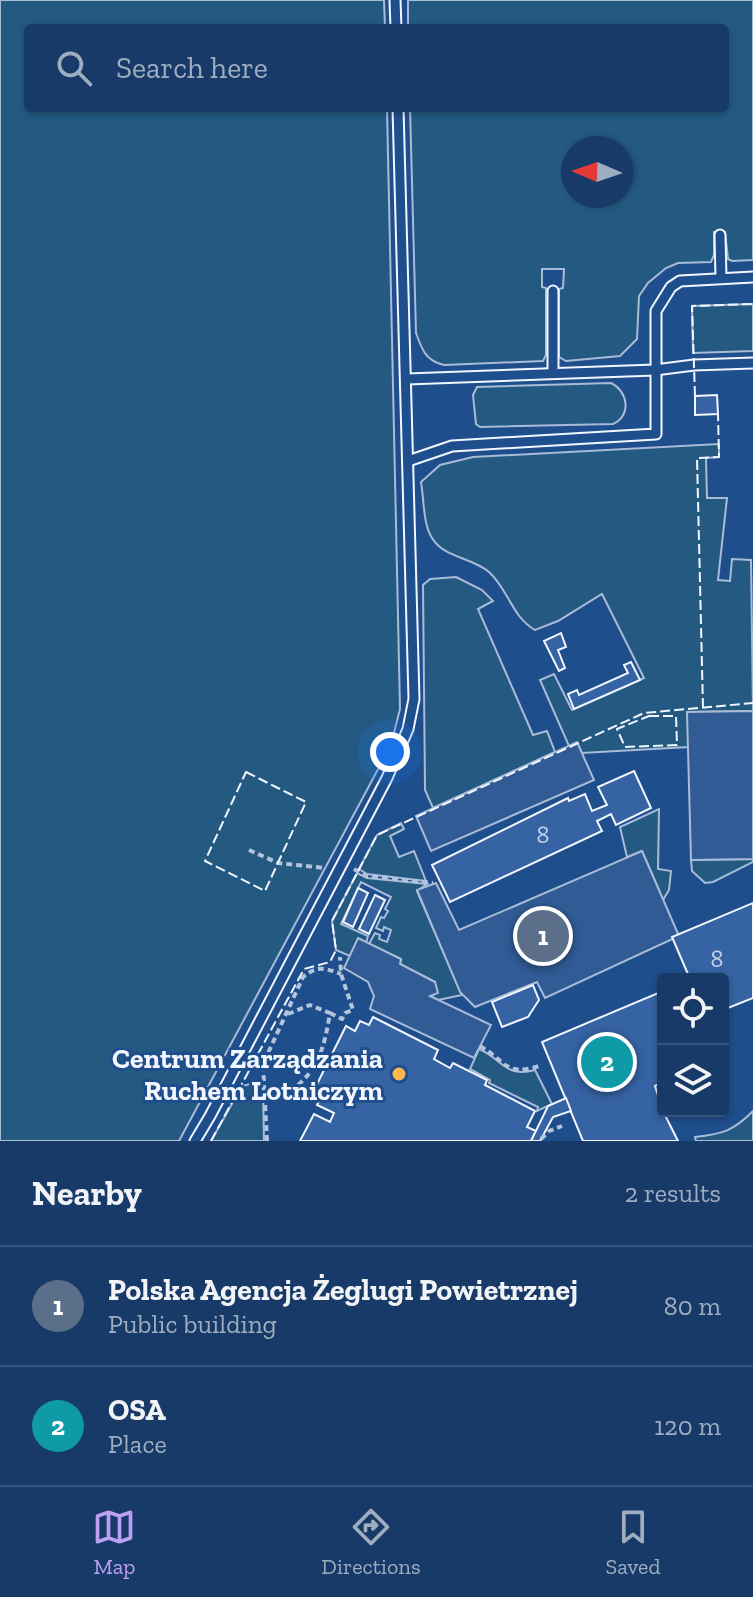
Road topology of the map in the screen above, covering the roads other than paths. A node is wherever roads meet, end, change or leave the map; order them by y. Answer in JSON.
{"nodes":[{"id":1,"x":395,"y":0,"type":"edge"},
{"id":2,"x":396,"y":24,"type":"edge"},
{"id":3,"x":398,"y":112,"type":"edge"},
{"id":4,"x":720,"y":235,"type":"dead end"},
{"id":5,"x":753,"y":277,"type":"edge"},
{"id":6,"x":721,"y":278,"type":"junction"},
{"id":7,"x":553,"y":291,"type":"dead end"},
{"id":8,"x":753,"y":363,"type":"edge"},
{"id":9,"x":655,"y":370,"type":"junction"},
{"id":10,"x":553,"y":373,"type":"junction"},
{"id":11,"x":407,"y":379,"type":"junction"},
{"id":12,"x":408,"y":461,"type":"junction"},
{"id":13,"x":195,"y":1141,"type":"edge"}],
"edges":[{"from":1,"to":2,"type":"lane"},
{"from":3,"to":11,"type":"lane"},
{"from":4,"to":6,"type":"lane"},
{"from":5,"to":6,"type":"lane"},
{"from":6,"to":9,"type":"lane"},
{"from":7,"to":10,"type":"lane"},
{"from":8,"to":9,"type":"lane"},
{"from":9,"to":10,"type":"lane"},
{"from":9,"to":12,"type":"lane"},
{"from":10,"to":11,"type":"lane"},
{"from":11,"to":12,"type":"lane"},
{"from":12,"to":13,"type":"lane"}]}
